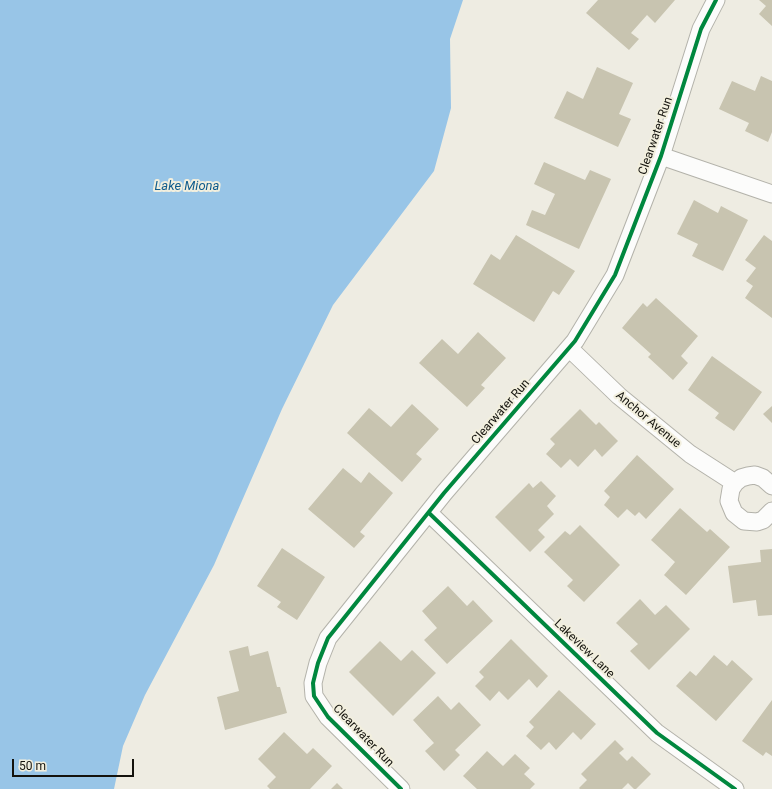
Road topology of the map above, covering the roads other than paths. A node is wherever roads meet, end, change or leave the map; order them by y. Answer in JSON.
{"nodes":[{"id":1,"x":716,"y":0,"type":"edge"},
{"id":2,"x":661,"y":156,"type":"junction"},
{"id":3,"x":772,"y":194,"type":"edge"},
{"id":4,"x":569,"y":348,"type":"junction"},
{"id":5,"x":735,"y":483,"type":"junction"},
{"id":6,"x":772,"y":486,"type":"edge"},
{"id":7,"x":772,"y":511,"type":"edge"},
{"id":8,"x":428,"y":513,"type":"junction"},
{"id":9,"x":402,"y":789,"type":"edge"},
{"id":10,"x":735,"y":789,"type":"edge"}],
"edges":[{"from":1,"to":2,"type":"street","name":"Clearwater Run"},
{"from":2,"to":3,"type":"street"},
{"from":2,"to":4,"type":"street","name":"Clearwater Run"},
{"from":4,"to":5,"type":"street","name":"Anchor Avenue"},
{"from":4,"to":8,"type":"street","name":"Clearwater Run"},
{"from":5,"to":6,"type":"street"},
{"from":5,"to":7,"type":"street"},
{"from":8,"to":9,"type":"street","name":"Clearwater Run"},
{"from":8,"to":10,"type":"street","name":"Lakeview Lane"}]}
